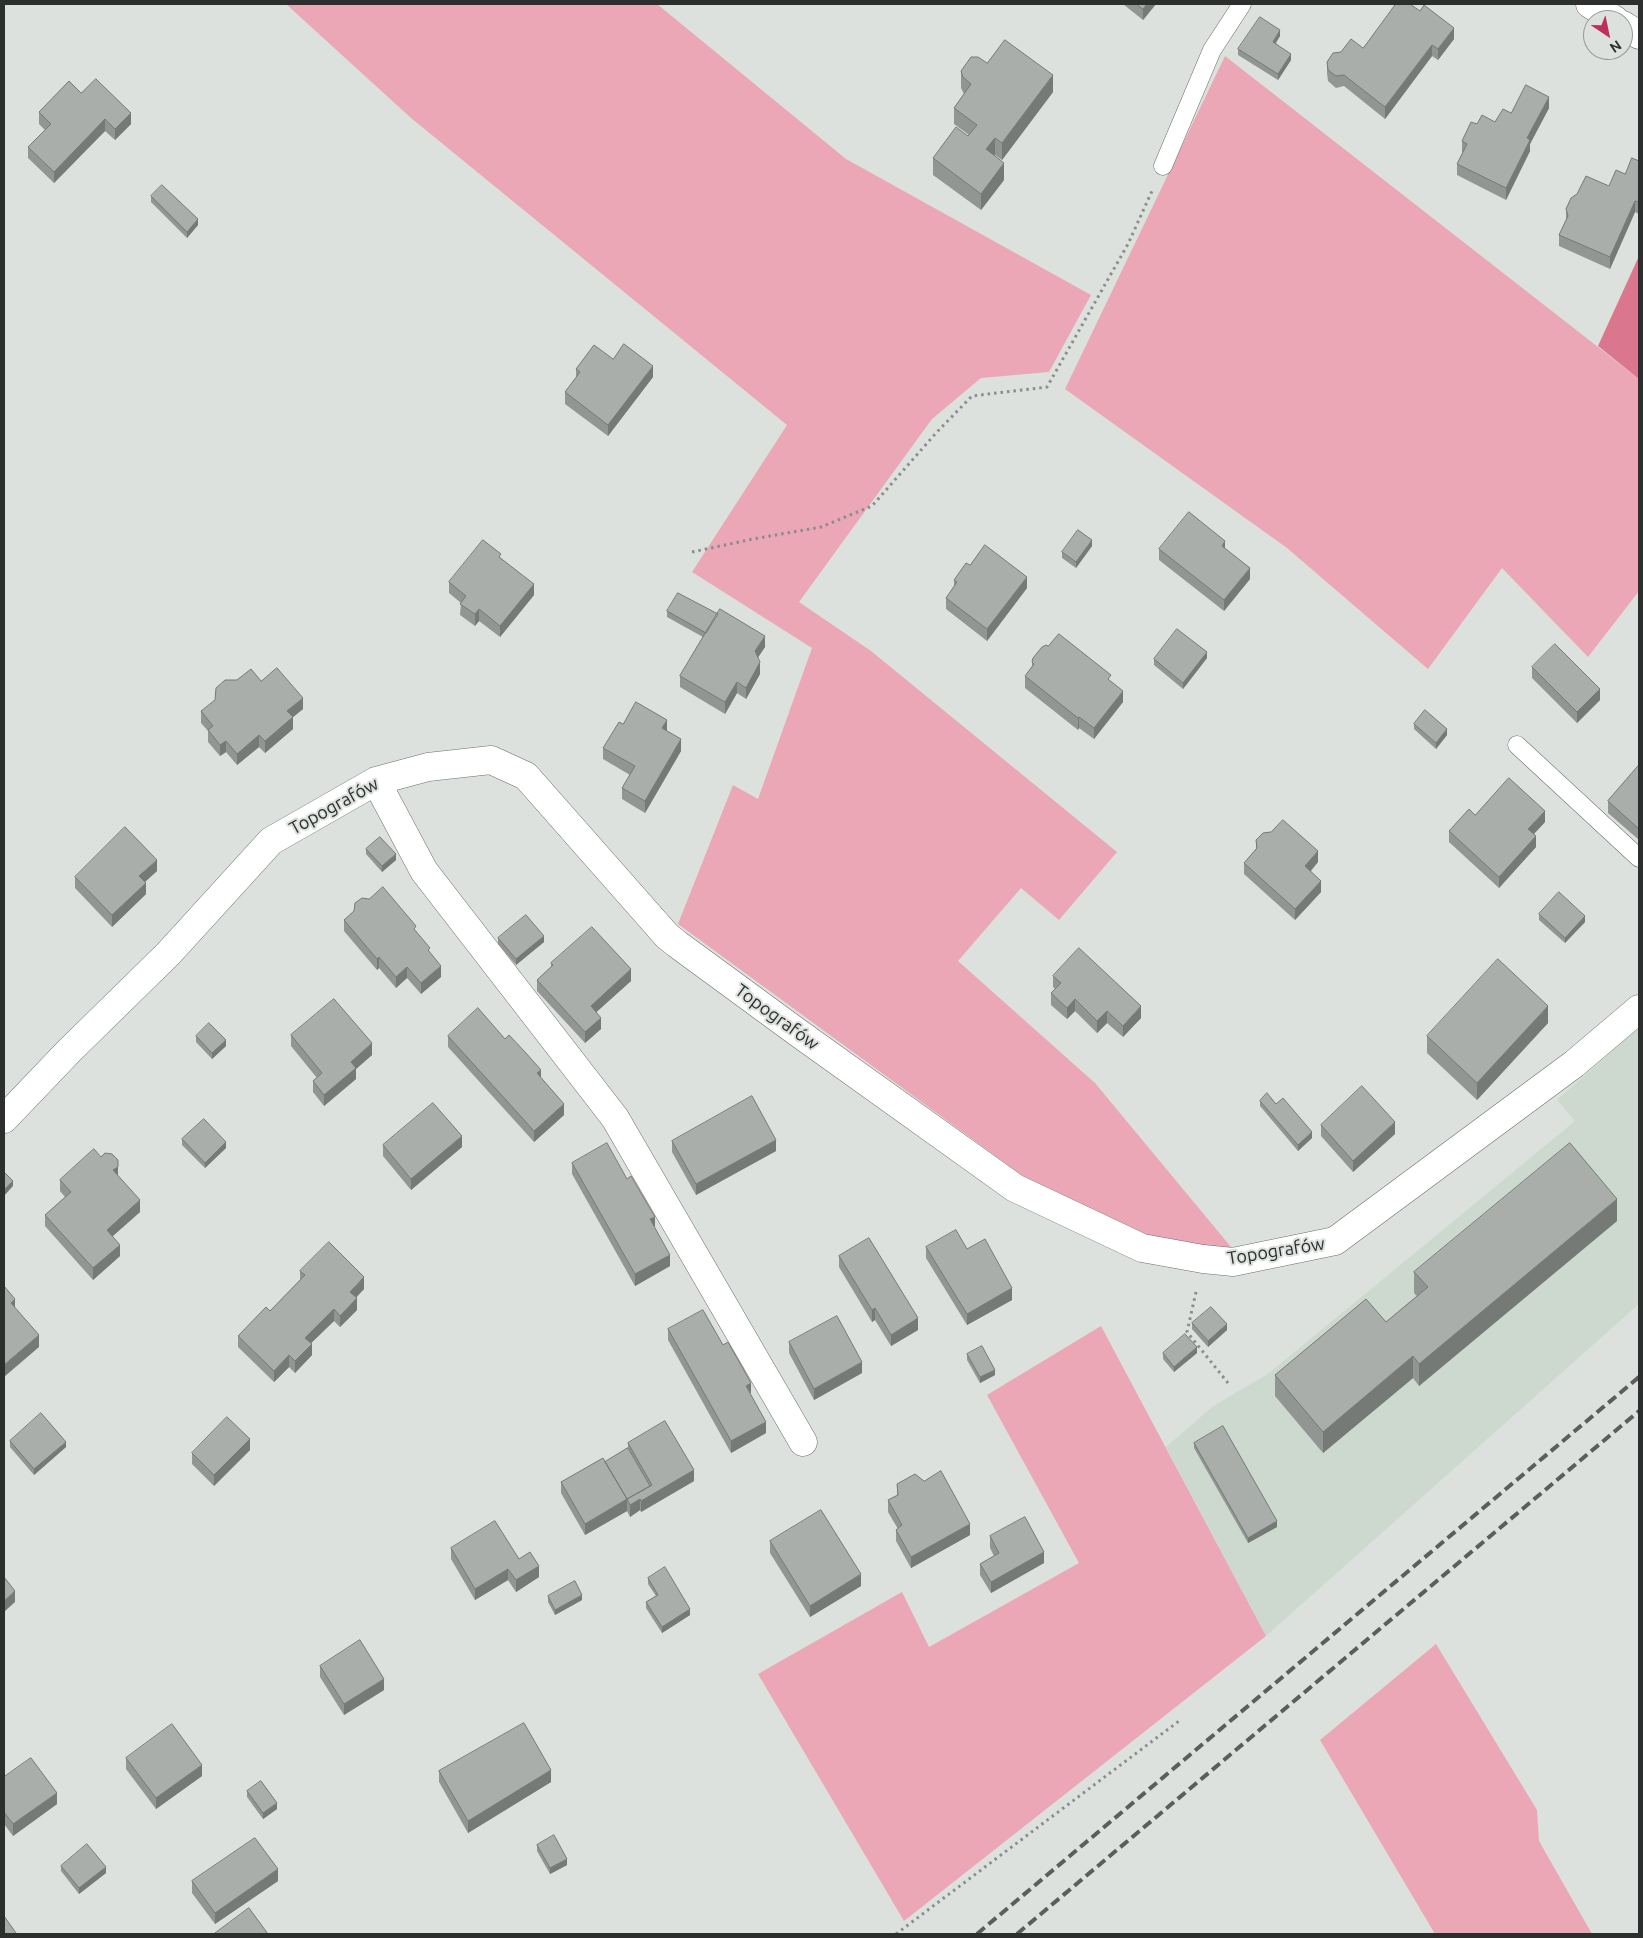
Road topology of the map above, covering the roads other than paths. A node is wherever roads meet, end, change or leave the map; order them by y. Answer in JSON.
{"nodes":[{"id":1,"x":1242,"y":4,"type":"edge"},
{"id":2,"x":1164,"y":166,"type":"road end"},
{"id":3,"x":1517,"y":745,"type":"dead end"},
{"id":4,"x":376,"y":781,"type":"junction"},
{"id":5,"x":1639,"y":858,"type":"edge"},
{"id":6,"x":1639,"y":1009,"type":"edge"},
{"id":7,"x":4,"y":1119,"type":"edge"},
{"id":8,"x":803,"y":1442,"type":"dead end"}],
"edges":[{"from":1,"to":2,"type":"lane"},
{"from":3,"to":5,"type":"lane"},
{"from":4,"to":6,"type":"street","name":"Topografów"},
{"from":4,"to":7,"type":"street","name":"Topografów"},
{"from":4,"to":8,"type":"street"}]}
